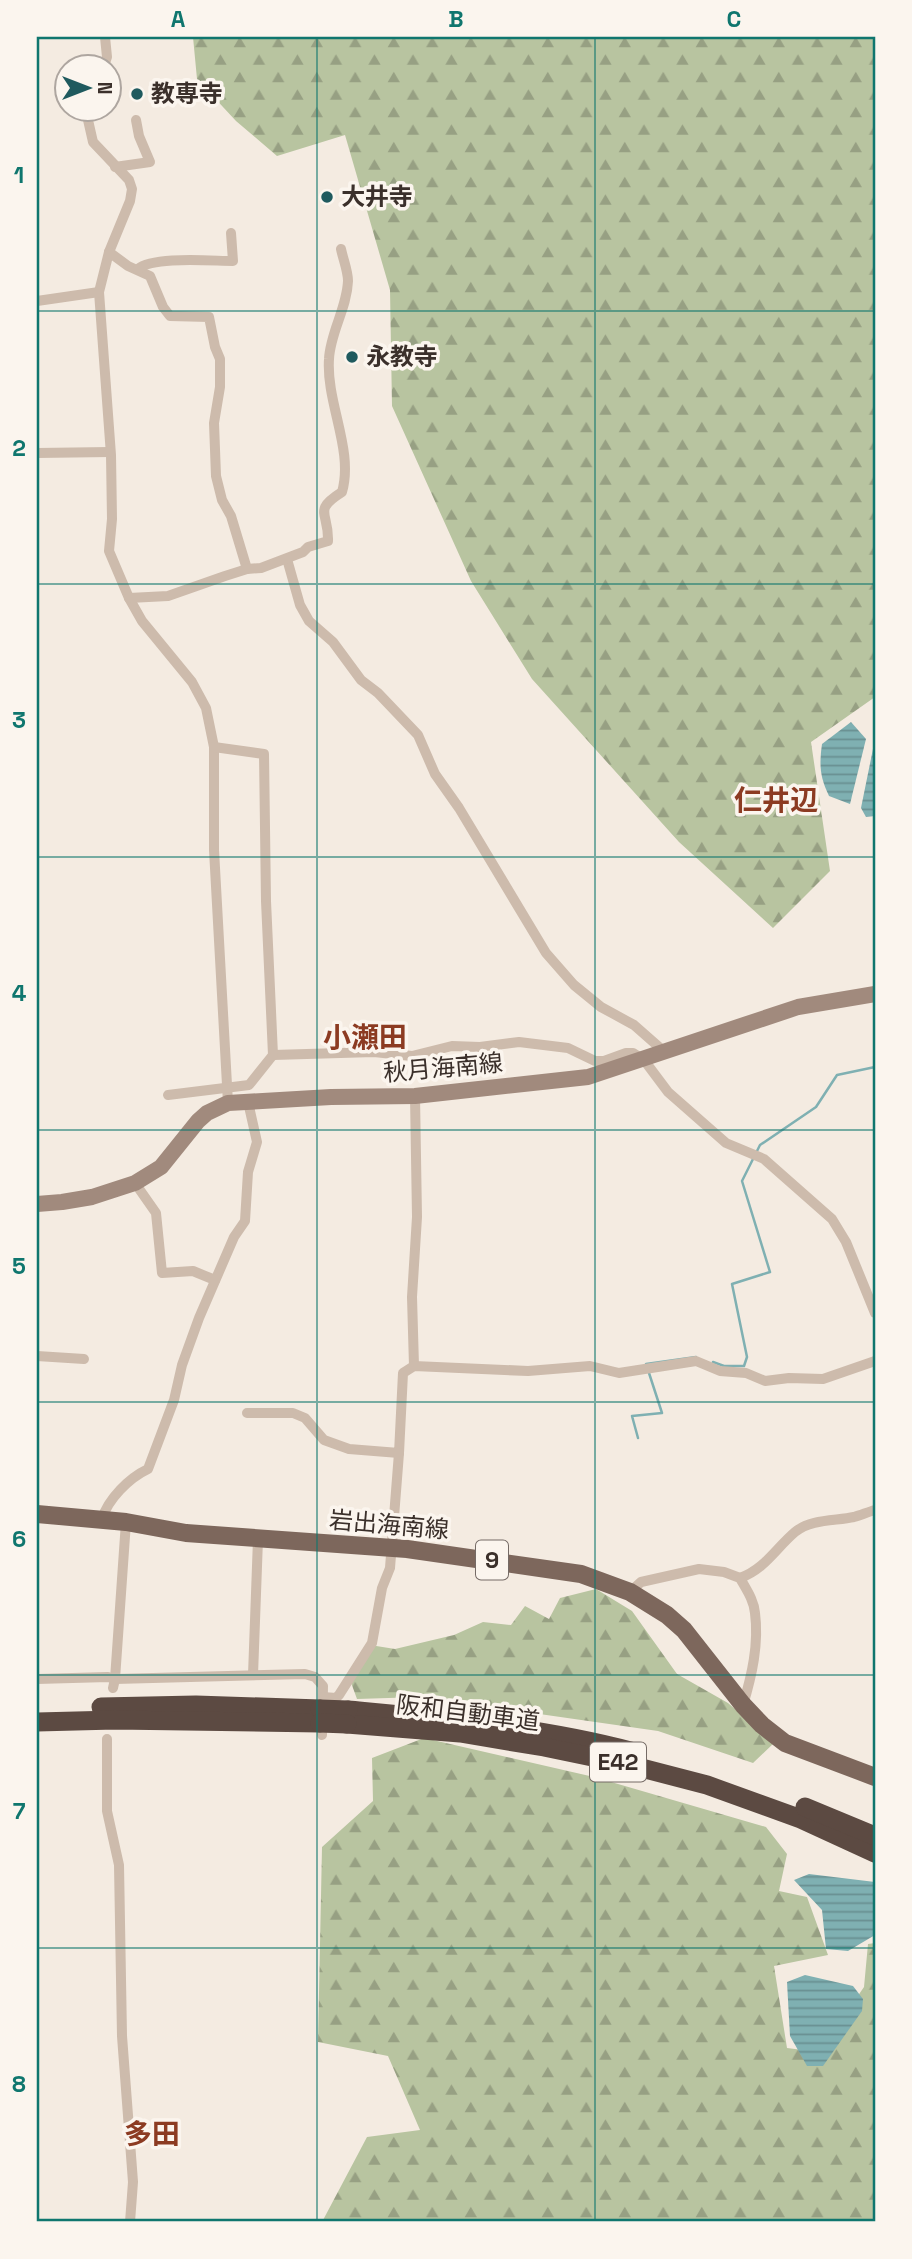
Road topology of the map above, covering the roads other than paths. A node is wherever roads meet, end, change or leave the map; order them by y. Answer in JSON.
{"nodes":[{"id":1,"x":136,"y":120,"type":"dead end"},
{"id":2,"x":88,"y":122,"type":"edge"},
{"id":3,"x":115,"y":167,"type":"junction"},
{"id":4,"x":231,"y":233,"type":"dead end"},
{"id":5,"x":341,"y":249,"type":"dead end"},
{"id":6,"x":109,"y":252,"type":"junction"},
{"id":7,"x":138,"y":269,"type":"junction"},
{"id":8,"x":99,"y":292,"type":"junction"},
{"id":9,"x":37,"y":301,"type":"edge"},
{"id":10,"x":110,"y":452,"type":"junction"},
{"id":11,"x":37,"y":453,"type":"edge"},
{"id":12,"x":287,"y":559,"type":"junction"},
{"id":13,"x":247,"y":569,"type":"junction"},
{"id":14,"x":129,"y":598,"type":"junction"},
{"id":15,"x":214,"y":747,"type":"junction"},
{"id":16,"x":875,"y":994,"type":"edge"},
{"id":17,"x":663,"y":1053,"type":"junction"},
{"id":18,"x":274,"y":1055,"type":"junction"},
{"id":19,"x":644,"y":1059,"type":"junction"},
{"id":20,"x":168,"y":1095,"type":"dead end"},
{"id":21,"x":228,"y":1095,"type":"junction"},
{"id":22,"x":415,"y":1096,"type":"junction"},
{"id":23,"x":248,"y":1102,"type":"junction"},
{"id":24,"x":135,"y":1184,"type":"junction"},
{"id":25,"x":37,"y":1204,"type":"edge"},
{"id":26,"x":215,"y":1280,"type":"junction"},
{"id":27,"x":875,"y":1313,"type":"edge"},
{"id":28,"x":37,"y":1356,"type":"edge"},
{"id":29,"x":84,"y":1359,"type":"dead end"},
{"id":30,"x":875,"y":1361,"type":"edge"},
{"id":31,"x":414,"y":1366,"type":"junction"},
{"id":32,"x":247,"y":1413,"type":"dead end"},
{"id":33,"x":399,"y":1453,"type":"junction"},
{"id":34,"x":875,"y":1510,"type":"edge"},
{"id":35,"x":37,"y":1514,"type":"edge"},
{"id":36,"x":102,"y":1520,"type":"junction"},
{"id":37,"x":126,"y":1522,"type":"junction"},
{"id":38,"x":258,"y":1538,"type":"junction"},
{"id":39,"x":392,"y":1548,"type":"junction"},
{"id":40,"x":740,"y":1578,"type":"junction"},
{"id":41,"x":630,"y":1592,"type":"junction"},
{"id":42,"x":253,"y":1675,"type":"junction"},
{"id":43,"x":37,"y":1679,"type":"edge"},
{"id":44,"x":114,"y":1684,"type":"junction"},
{"id":45,"x":743,"y":1705,"type":"junction"},
{"id":46,"x":37,"y":1709,"type":"edge"},
{"id":47,"x":321,"y":1716,"type":"junction"},
{"id":48,"x":347,"y":1717,"type":"junction"},
{"id":49,"x":37,"y":1722,"type":"edge"},
{"id":50,"x":107,"y":1739,"type":"dead end"},
{"id":51,"x":875,"y":1777,"type":"edge"},
{"id":52,"x":875,"y":1836,"type":"edge"},
{"id":53,"x":875,"y":1853,"type":"edge"},
{"id":54,"x":130,"y":2222,"type":"edge"}],
"edges":[{"from":1,"to":3,"type":"street"},
{"from":2,"to":3,"type":"street"},
{"from":3,"to":6,"type":"street"},
{"from":4,"to":7,"type":"street"},
{"from":5,"to":12,"type":"street"},
{"from":6,"to":7,"type":"street"},
{"from":6,"to":8,"type":"street"},
{"from":7,"to":13,"type":"street"},
{"from":8,"to":9,"type":"street"},
{"from":8,"to":10,"type":"street"},
{"from":10,"to":11,"type":"street"},
{"from":10,"to":14,"type":"street"},
{"from":12,"to":13,"type":"street"},
{"from":12,"to":17,"type":"street"},
{"from":13,"to":14,"type":"street"},
{"from":14,"to":15,"type":"street"},
{"from":15,"to":18,"type":"street"},
{"from":15,"to":21,"type":"street"},
{"from":16,"to":17,"type":"main road","name":"秋月海南線"},
{"from":17,"to":19,"type":"main road","name":"秋月海南線"},
{"from":18,"to":19,"type":"street"},
{"from":18,"to":21,"type":"street"},
{"from":19,"to":22,"type":"main road","name":"秋月海南線"},
{"from":19,"to":27,"type":"street"},
{"from":20,"to":21,"type":"street"},
{"from":21,"to":23,"type":"main road","name":"秋月海南線"},
{"from":21,"to":24,"type":"main road","name":"秋月海南線"},
{"from":22,"to":23,"type":"main road","name":"秋月海南線"},
{"from":22,"to":31,"type":"street"},
{"from":23,"to":26,"type":"street"},
{"from":24,"to":25,"type":"main road","name":"秋月海南線"},
{"from":24,"to":26,"type":"street"},
{"from":26,"to":36,"type":"street"},
{"from":28,"to":29,"type":"street"},
{"from":30,"to":31,"type":"street"},
{"from":31,"to":33,"type":"street"},
{"from":32,"to":33,"type":"street"},
{"from":33,"to":39,"type":"street"},
{"from":34,"to":40,"type":"street"},
{"from":35,"to":36,"type":"main road","name":"岩出海南線","number":"9"},
{"from":36,"to":37,"type":"main road","name":"岩出海南線","number":"9"},
{"from":37,"to":38,"type":"main road","name":"岩出海南線","number":"9"},
{"from":37,"to":44,"type":"street"},
{"from":38,"to":39,"type":"main road","name":"岩出海南線","number":"9"},
{"from":38,"to":42,"type":"street"},
{"from":39,"to":41,"type":"main road","name":"岩出海南線","number":"9"},
{"from":39,"to":47,"type":"street"},
{"from":40,"to":41,"type":"street"},
{"from":40,"to":45,"type":"street"},
{"from":41,"to":45,"type":"main road","name":"岩出海南線","number":"9"},
{"from":42,"to":44,"type":"street"},
{"from":42,"to":47,"type":"street"},
{"from":43,"to":44,"type":"street"},
{"from":45,"to":51,"type":"main road","name":"岩出海南線","number":"9"},
{"from":46,"to":47,"type":"highway","name":"阪和自動車道","number":"E42"},
{"from":47,"to":48,"type":"highway","name":"阪和自動車道","number":"E42","bridge":true},
{"from":47,"to":49,"type":"highway","name":"阪和自動車道","number":"E42"},
{"from":48,"to":52,"type":"highway","name":"阪和自動車道","number":"E42"},
{"from":48,"to":53,"type":"highway","name":"阪和自動車道","number":"E42"},
{"from":50,"to":54,"type":"street"}]}
